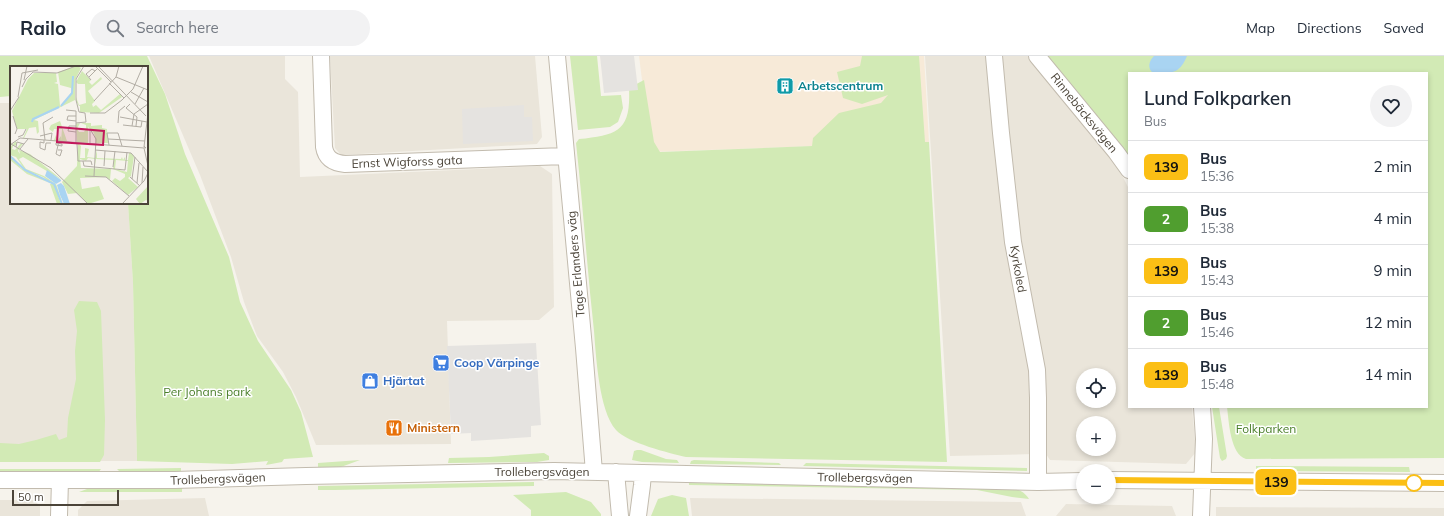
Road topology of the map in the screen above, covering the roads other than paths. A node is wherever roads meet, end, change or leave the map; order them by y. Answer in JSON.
{"nodes":[{"id":1,"x":322,"y":56,"type":"edge"},
{"id":2,"x":557,"y":56,"type":"edge"},
{"id":3,"x":994,"y":56,"type":"edge"},
{"id":4,"x":1037,"y":56,"type":"edge"},
{"id":5,"x":566,"y":156,"type":"junction"},
{"id":6,"x":1128,"y":169,"type":"edge"},
{"id":7,"x":1202,"y":408,"type":"edge"},
{"id":8,"x":594,"y":472,"type":"junction"},
{"id":9,"x":616,"y":472,"type":"junction"},
{"id":10,"x":642,"y":473,"type":"junction"},
{"id":11,"x":0,"y":480,"type":"edge"},
{"id":12,"x":60,"y":480,"type":"junction"},
{"id":13,"x":1116,"y":480,"type":"edge"},
{"id":14,"x":1076,"y":481,"type":"edge"},
{"id":15,"x":1038,"y":482,"type":"junction"},
{"id":16,"x":1203,"y":482,"type":"junction"},
{"id":17,"x":1444,"y":483,"type":"edge"},
{"id":18,"x":59,"y":516,"type":"edge"},
{"id":19,"x":620,"y":516,"type":"edge"},
{"id":20,"x":638,"y":516,"type":"edge"},
{"id":21,"x":1201,"y":516,"type":"edge"}],
"edges":[{"from":1,"to":5,"type":"street","name":"Ernst Wigforss gata"},
{"from":2,"to":5,"type":"street","name":"Tage Erlanders väg"},
{"from":3,"to":15,"type":"street","name":"Kyrkoled"},
{"from":4,"to":6,"type":"street","name":"Rinnebäcksvägen"},
{"from":5,"to":8,"type":"street","name":"Tage Erlanders väg"},
{"from":7,"to":16,"type":"street"},
{"from":8,"to":9,"type":"street","name":"Trollebergsvägen"},
{"from":8,"to":12,"type":"street","name":"Trollebergsvägen"},
{"from":9,"to":10,"type":"street","name":"Trollebergsvägen"},
{"from":9,"to":19,"type":"street"},
{"from":10,"to":15,"type":"street","name":"Trollebergsvägen"},
{"from":10,"to":20,"type":"street"},
{"from":11,"to":12,"type":"street","name":"Trollebergsvägen"},
{"from":12,"to":18,"type":"street"},
{"from":13,"to":16,"type":"street"},
{"from":14,"to":15,"type":"street","name":"Trollebergsvägen"},
{"from":16,"to":17,"type":"street"},
{"from":16,"to":21,"type":"street"}]}
